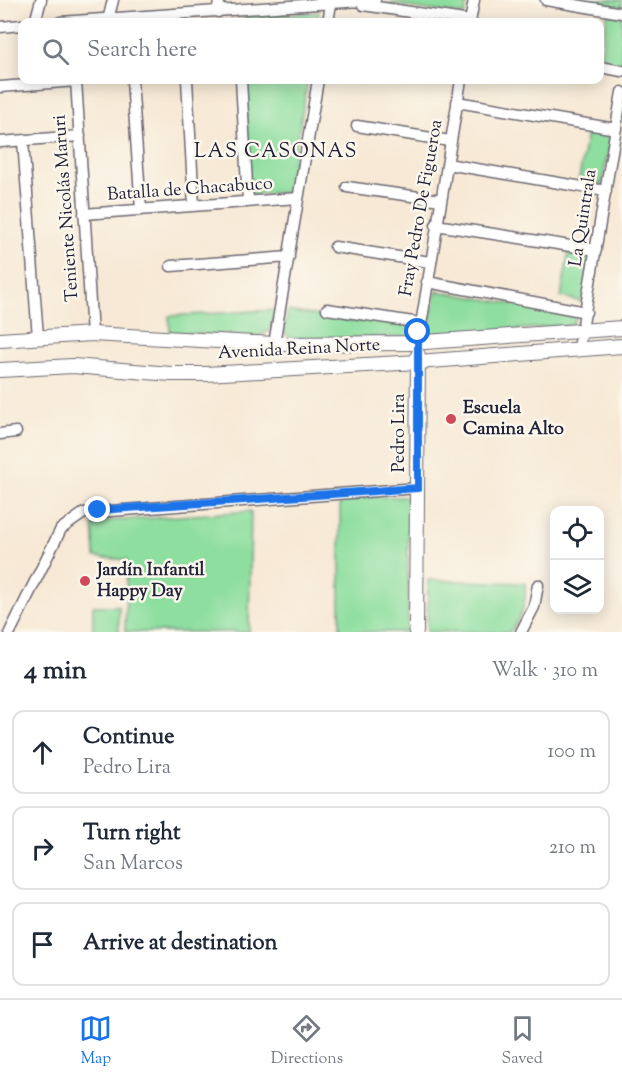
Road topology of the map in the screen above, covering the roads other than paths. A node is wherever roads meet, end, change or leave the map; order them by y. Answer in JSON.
{"nodes":[{"id":1,"x":41,"y":0,"type":"edge"},
{"id":2,"x":113,"y":0,"type":"edge"},
{"id":3,"x":219,"y":0,"type":"edge"},
{"id":4,"x":375,"y":0,"type":"edge"},
{"id":5,"x":474,"y":0,"type":"edge"},
{"id":6,"x":546,"y":0,"type":"edge"},
{"id":7,"x":348,"y":1,"type":"edge"},
{"id":8,"x":276,"y":4,"type":"edge"},
{"id":9,"x":331,"y":4,"type":"junction"},
{"id":10,"x":218,"y":12,"type":"junction"},
{"id":11,"x":622,"y":13,"type":"edge"},
{"id":12,"x":238,"y":17,"type":"edge"},
{"id":13,"x":36,"y":18,"type":"edge"},
{"id":14,"x":108,"y":18,"type":"edge"},
{"id":15,"x":188,"y":18,"type":"edge"},
{"id":16,"x":329,"y":18,"type":"edge"},
{"id":17,"x":447,"y":18,"type":"edge"},
{"id":18,"x":471,"y":18,"type":"edge"},
{"id":19,"x":18,"y":25,"type":"edge"},
{"id":20,"x":0,"y":27,"type":"edge"},
{"id":21,"x":604,"y":68,"type":"edge"},
{"id":22,"x":622,"y":71,"type":"edge"},
{"id":23,"x":33,"y":84,"type":"edge"},
{"id":24,"x":76,"y":84,"type":"edge"},
{"id":25,"x":132,"y":84,"type":"edge"},
{"id":26,"x":187,"y":84,"type":"edge"},
{"id":27,"x":241,"y":84,"type":"edge"},
{"id":28,"x":317,"y":84,"type":"edge"},
{"id":29,"x":458,"y":84,"type":"edge"},
{"id":30,"x":0,"y":87,"type":"edge"},
{"id":31,"x":622,"y":96,"type":"edge"},
{"id":32,"x":457,"y":102,"type":"junction"},
{"id":33,"x":357,"y":126,"type":"dead end"},
{"id":34,"x":616,"y":129,"type":"junction"},
{"id":35,"x":80,"y":136,"type":"junction"},
{"id":36,"x":23,"y":141,"type":"junction"},
{"id":37,"x":450,"y":141,"type":"junction"},
{"id":38,"x":0,"y":142,"type":"edge"},
{"id":39,"x":447,"y":164,"type":"junction"},
{"id":40,"x":347,"y":187,"type":"dead end"},
{"id":41,"x":606,"y":191,"type":"junction"},
{"id":42,"x":298,"y":198,"type":"junction"},
{"id":43,"x":441,"y":200,"type":"junction"},
{"id":44,"x":248,"y":202,"type":"junction"},
{"id":45,"x":194,"y":206,"type":"junction"},
{"id":46,"x":141,"y":210,"type":"junction"},
{"id":47,"x":84,"y":214,"type":"junction"},
{"id":48,"x":436,"y":225,"type":"junction"},
{"id":49,"x":335,"y":247,"type":"dead end"},
{"id":50,"x":596,"y":250,"type":"junction"},
{"id":51,"x":289,"y":257,"type":"junction"},
{"id":52,"x":430,"y":262,"type":"junction"},
{"id":53,"x":171,"y":266,"type":"dead end"},
{"id":54,"x":427,"y":282,"type":"junction"},
{"id":55,"x":327,"y":309,"type":"dead end"},
{"id":56,"x":585,"y":312,"type":"junction"},
{"id":57,"x":420,"y":323,"type":"junction"},
{"id":58,"x":622,"y":328,"type":"edge"},
{"id":59,"x":582,"y":332,"type":"junction"},
{"id":60,"x":92,"y":334,"type":"junction"},
{"id":61,"x":38,"y":337,"type":"junction"},
{"id":62,"x":0,"y":340,"type":"edge"},
{"id":63,"x":418,"y":343,"type":"junction"},
{"id":64,"x":274,"y":345,"type":"junction"},
{"id":65,"x":622,"y":346,"type":"edge"},
{"id":66,"x":579,"y":348,"type":"junction"},
{"id":67,"x":418,"y":362,"type":"junction"},
{"id":68,"x":0,"y":370,"type":"edge"},
{"id":69,"x":16,"y":432,"type":"dead end"},
{"id":70,"x":0,"y":434,"type":"edge"},
{"id":71,"x":418,"y":488,"type":"junction"},
{"id":72,"x":538,"y":585,"type":"dead end"},
{"id":73,"x":10,"y":632,"type":"edge"},
{"id":74,"x":416,"y":632,"type":"edge"},
{"id":75,"x":520,"y":632,"type":"edge"}],
"edges":[{"from":1,"to":13,"type":"street"},
{"from":2,"to":14,"type":"street"},
{"from":3,"to":10,"type":"street"},
{"from":4,"to":7,"type":"street"},
{"from":5,"to":18,"type":"street"},
{"from":6,"to":11,"type":"street"},
{"from":7,"to":9,"type":"street"},
{"from":7,"to":17,"type":"street"},
{"from":8,"to":9,"type":"street"},
{"from":8,"to":12,"type":"street"},
{"from":9,"to":16,"type":"street"},
{"from":10,"to":12,"type":"street"},
{"from":10,"to":15,"type":"street"},
{"from":19,"to":20,"type":"street"},
{"from":21,"to":22,"type":"street"},
{"from":23,"to":30,"type":"street"},
{"from":24,"to":35,"type":"street","name":"Teniente Nicolás Maruri"},
{"from":25,"to":46,"type":"street"},
{"from":26,"to":45,"type":"street"},
{"from":27,"to":44,"type":"street"},
{"from":28,"to":42,"type":"street"},
{"from":29,"to":32,"type":"street","name":"Fray Pedro De Figueroa"},
{"from":31,"to":34,"type":"street","name":"La Quintrala"},
{"from":32,"to":34,"type":"street"},
{"from":32,"to":37,"type":"street","name":"Fray Pedro De Figueroa"},
{"from":33,"to":37,"type":"street"},
{"from":34,"to":41,"type":"street","name":"La Quintrala"},
{"from":35,"to":36,"type":"street"},
{"from":35,"to":47,"type":"street","name":"Teniente Nicolás Maruri"},
{"from":36,"to":38,"type":"street"},
{"from":36,"to":61,"type":"street"},
{"from":37,"to":39,"type":"street","name":"Fray Pedro De Figueroa"},
{"from":39,"to":41,"type":"street"},
{"from":39,"to":43,"type":"street","name":"Fray Pedro De Figueroa"},
{"from":40,"to":43,"type":"street"},
{"from":41,"to":50,"type":"street","name":"La Quintrala"},
{"from":42,"to":44,"type":"street","name":"Batalla de Chacabuco"},
{"from":42,"to":51,"type":"street"},
{"from":43,"to":48,"type":"street","name":"Fray Pedro De Figueroa"},
{"from":44,"to":45,"type":"street","name":"Batalla de Chacabuco"},
{"from":45,"to":46,"type":"street","name":"Batalla de Chacabuco"},
{"from":46,"to":47,"type":"street","name":"Batalla de Chacabuco"},
{"from":47,"to":60,"type":"street","name":"Teniente Nicolás Maruri"},
{"from":48,"to":50,"type":"street"},
{"from":48,"to":52,"type":"street","name":"Fray Pedro De Figueroa"},
{"from":49,"to":52,"type":"street"},
{"from":50,"to":56,"type":"street","name":"La Quintrala"},
{"from":51,"to":53,"type":"street"},
{"from":51,"to":64,"type":"street"},
{"from":52,"to":54,"type":"street","name":"Fray Pedro De Figueroa"},
{"from":54,"to":56,"type":"street"},
{"from":54,"to":57,"type":"street","name":"Fray Pedro De Figueroa"},
{"from":55,"to":57,"type":"street"},
{"from":56,"to":59,"type":"street","name":"La Quintrala"},
{"from":57,"to":63,"type":"street","name":"Fray Pedro De Figueroa"},
{"from":58,"to":59,"type":"street","name":"Avenida Reina Norte"},
{"from":59,"to":63,"type":"street","name":"Avenida Reina Norte"},
{"from":59,"to":66,"type":"street","name":"La Quintrala"},
{"from":60,"to":61,"type":"street","name":"Avenida Reina Norte"},
{"from":60,"to":64,"type":"street","name":"Avenida Reina Norte"},
{"from":61,"to":62,"type":"street","name":"Avenida Reina Norte"},
{"from":63,"to":64,"type":"street","name":"Avenida Reina Norte"},
{"from":63,"to":67,"type":"street","name":"Pedro Lira"},
{"from":65,"to":66,"type":"street","name":"Avenida Reina Norte"},
{"from":66,"to":67,"type":"street","name":"Avenida Reina Norte"},
{"from":67,"to":68,"type":"street","name":"Avenida Reina Norte"},
{"from":67,"to":71,"type":"street","name":"Pedro Lira"},
{"from":69,"to":70,"type":"street"},
{"from":71,"to":73,"type":"street"},
{"from":71,"to":74,"type":"street","name":"Pedro Lira"},
{"from":72,"to":75,"type":"street"}]}
